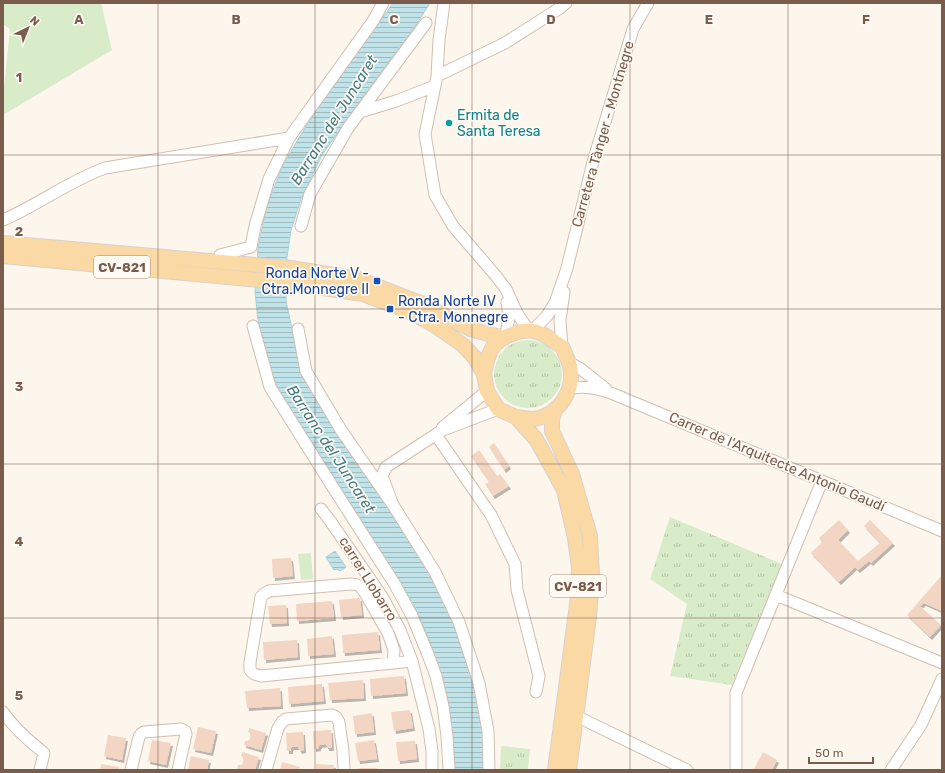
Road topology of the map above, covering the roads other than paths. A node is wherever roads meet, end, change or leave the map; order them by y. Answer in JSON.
{"nodes":[{"id":1,"x":383,"y":3,"type":"edge"},
{"id":2,"x":444,"y":3,"type":"edge"},
{"id":3,"x":566,"y":3,"type":"edge"},
{"id":4,"x":648,"y":3,"type":"edge"},
{"id":5,"x":426,"y":23,"type":"dead end"},
{"id":6,"x":436,"y":81,"type":"junction"},
{"id":7,"x":360,"y":112,"type":"junction"},
{"id":8,"x":289,"y":138,"type":"junction"},
{"id":9,"x":3,"y":220,"type":"edge"},
{"id":10,"x":300,"y":226,"type":"dead end"},
{"id":11,"x":3,"y":243,"type":"edge"},
{"id":12,"x":3,"y":256,"type":"edge"},
{"id":13,"x":226,"y":259,"type":"junction"},
{"id":14,"x":567,"y":268,"type":"junction"},
{"id":15,"x":506,"y":289,"type":"junction"},
{"id":16,"x":253,"y":326,"type":"dead end"},
{"id":17,"x":298,"y":329,"type":"dead end"},
{"id":18,"x":531,"y":331,"type":"junction"},
{"id":19,"x":505,"y":337,"type":"junction"},
{"id":20,"x":562,"y":347,"type":"junction"},
{"id":21,"x":570,"y":363,"type":"junction"},
{"id":22,"x":484,"y":374,"type":"junction"},
{"id":23,"x":570,"y":388,"type":"junction"},
{"id":24,"x":487,"y":391,"type":"junction"},
{"id":25,"x":611,"y":393,"type":"junction"},
{"id":26,"x":498,"y":409,"type":"junction"},
{"id":27,"x":555,"y":409,"type":"junction"},
{"id":28,"x":516,"y":417,"type":"junction"},
{"id":29,"x":438,"y":433,"type":"junction"},
{"id":30,"x":822,"y":481,"type":"junction"},
{"id":31,"x":393,"y":506,"type":"junction"},
{"id":32,"x":321,"y":509,"type":"dead end"},
{"id":33,"x":942,"y":530,"type":"edge"},
{"id":34,"x":776,"y":595,"type":"junction"},
{"id":35,"x":412,"y":661,"type":"junction"},
{"id":36,"x":393,"y":663,"type":"junction"},
{"id":37,"x":942,"y":663,"type":"edge"},
{"id":38,"x":942,"y":679,"type":"edge"},
{"id":39,"x":536,"y":692,"type":"dead end"},
{"id":40,"x":3,"y":712,"type":"edge"},
{"id":41,"x":576,"y":716,"type":"junction"},
{"id":42,"x":674,"y":767,"type":"edge"},
{"id":43,"x":40,"y":770,"type":"edge"},
{"id":44,"x":131,"y":770,"type":"edge"},
{"id":45,"x":178,"y":770,"type":"edge"},
{"id":46,"x":266,"y":770,"type":"edge"},
{"id":47,"x":344,"y":770,"type":"edge"},
{"id":48,"x":432,"y":770,"type":"edge"},
{"id":49,"x":449,"y":770,"type":"edge"},
{"id":50,"x":489,"y":770,"type":"edge"},
{"id":51,"x":555,"y":770,"type":"edge"},
{"id":52,"x":569,"y":770,"type":"edge"},
{"id":53,"x":687,"y":770,"type":"edge"},
{"id":54,"x":736,"y":770,"type":"edge"},
{"id":55,"x":891,"y":770,"type":"edge"}],
"edges":[{"from":1,"to":8,"type":"street"},
{"from":2,"to":6,"type":"street"},
{"from":3,"to":6,"type":"street"},
{"from":4,"to":14,"type":"street","name":"Carretera Tànger - Montnegre"},
{"from":5,"to":7,"type":"street"},
{"from":6,"to":7,"type":"street"},
{"from":6,"to":15,"type":"street"},
{"from":7,"to":10,"type":"street"},
{"from":8,"to":9,"type":"street"},
{"from":8,"to":13,"type":"street"},
{"from":11,"to":13,"type":"main road","number":"CV-821"},
{"from":12,"to":22,"type":"main road","number":"CV-821"},
{"from":13,"to":19,"type":"main road","number":"CV-821"},
{"from":14,"to":18,"type":"street","name":"Carretera Tànger - Montnegre"},
{"from":14,"to":20,"type":"street","name":"Carretera Tànger - Montnegre"},
{"from":15,"to":18,"type":"street"},
{"from":15,"to":19,"type":"street"},
{"from":16,"to":49,"type":"street"},
{"from":17,"to":31,"type":"street"},
{"from":18,"to":19,"type":"main road","number":"CV-821"},
{"from":18,"to":20,"type":"main road","number":"CV-821"},
{"from":19,"to":22,"type":"main road","number":"CV-821"},
{"from":20,"to":21,"type":"main road","number":"CV-821"},
{"from":21,"to":23,"type":"main road","number":"CV-821"},
{"from":21,"to":25,"type":"street","name":"Carrer de l'Arquitecte Antonio Gaudí"},
{"from":22,"to":24,"type":"main road","number":"CV-821"},
{"from":23,"to":25,"type":"street","name":"Carrer de l'Arquitecte Antonio Gaudí"},
{"from":23,"to":27,"type":"main road","number":"CV-821"},
{"from":24,"to":26,"type":"main road","number":"CV-821"},
{"from":24,"to":29,"type":"street"},
{"from":25,"to":30,"type":"street","name":"Carrer de l'Arquitecte Antonio Gaudí"},
{"from":26,"to":28,"type":"main road","number":"CV-821"},
{"from":26,"to":29,"type":"street"},
{"from":27,"to":28,"type":"main road","number":"CV-821"},
{"from":27,"to":41,"type":"main road","number":"CV-821"},
{"from":28,"to":51,"type":"main road","number":"CV-821"},
{"from":29,"to":31,"type":"street"},
{"from":29,"to":39,"type":"street"},
{"from":30,"to":33,"type":"street","name":"Carrer de l'Arquitecte Antonio Gaudí"},
{"from":30,"to":34,"type":"street"},
{"from":31,"to":50,"type":"street"},
{"from":32,"to":35,"type":"street","name":"carrer Llobarro"},
{"from":34,"to":37,"type":"street"},
{"from":34,"to":54,"type":"street"},
{"from":35,"to":36,"type":"street"},
{"from":35,"to":48,"type":"street","name":"carrer Llobarro"},
{"from":36,"to":36,"type":"street"},
{"from":38,"to":55,"type":"street"},
{"from":40,"to":43,"type":"street"},
{"from":41,"to":42,"type":"street"},
{"from":41,"to":52,"type":"main road","number":"CV-821"},
{"from":42,"to":53,"type":"street"},
{"from":44,"to":45,"type":"street"},
{"from":46,"to":47,"type":"street"}]}
